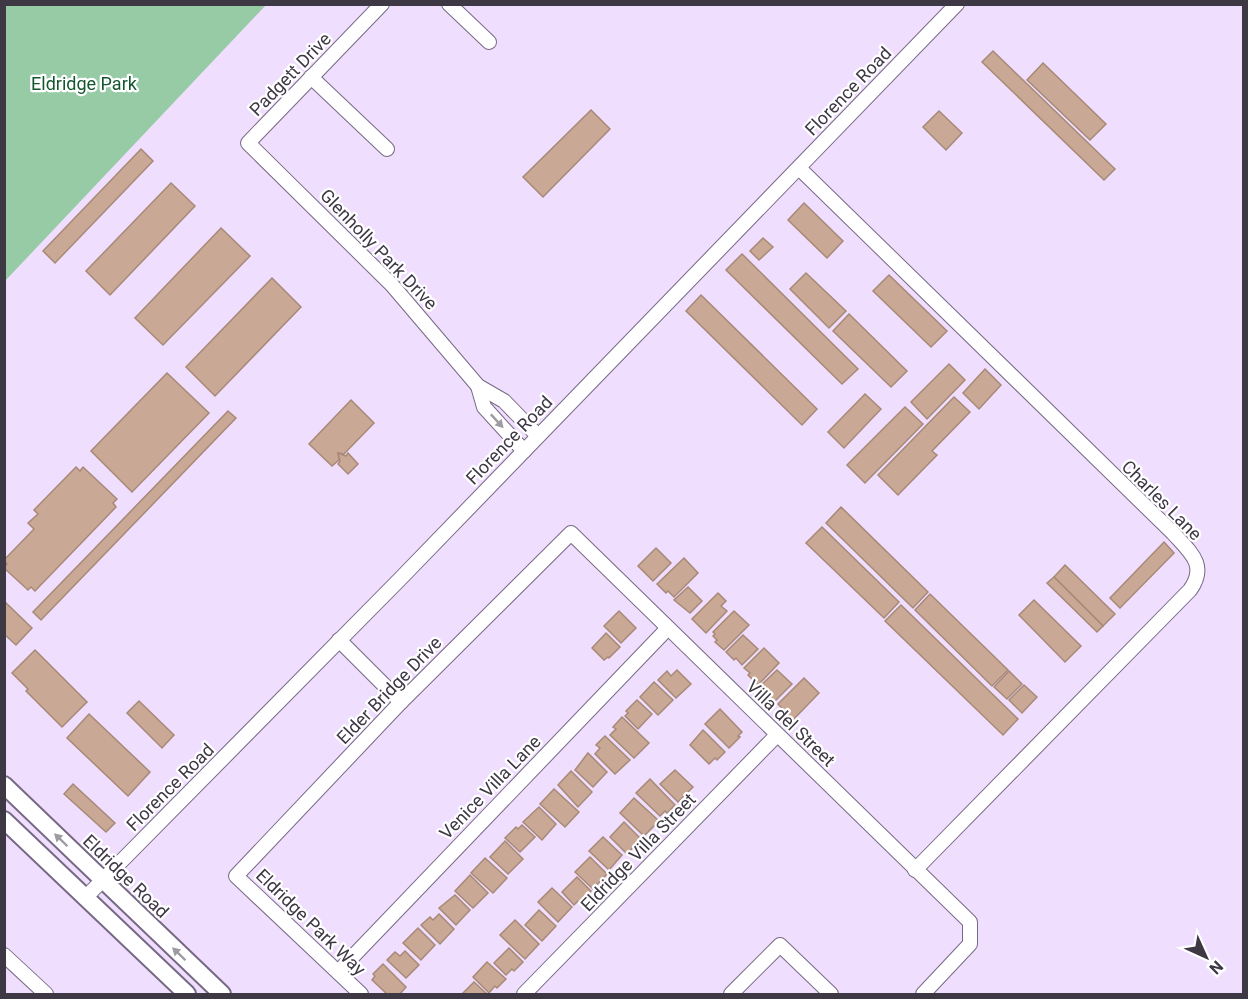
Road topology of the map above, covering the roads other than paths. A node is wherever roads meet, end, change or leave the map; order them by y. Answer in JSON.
{"nodes":[{"id":1,"x":382,"y":4,"type":"edge"},
{"id":2,"x":449,"y":4,"type":"edge"},
{"id":3,"x":957,"y":4,"type":"edge"},
{"id":4,"x":489,"y":42,"type":"dead end"},
{"id":5,"x":311,"y":77,"type":"junction"},
{"id":6,"x":248,"y":143,"type":"joint"},
{"id":7,"x":387,"y":149,"type":"dead end"},
{"id":8,"x":799,"y":168,"type":"junction"},
{"id":9,"x":478,"y":386,"type":"junction"},
{"id":10,"x":538,"y":436,"type":"junction"},
{"id":11,"x":524,"y":451,"type":"junction"},
{"id":12,"x":571,"y":533,"type":"joint"},
{"id":13,"x":668,"y":628,"type":"junction"},
{"id":14,"x":339,"y":640,"type":"junction"},
{"id":15,"x":401,"y":702,"type":"junction"},
{"id":16,"x":777,"y":735,"type":"junction"},
{"id":17,"x":4,"y":785,"type":"edge"},
{"id":18,"x":4,"y":820,"type":"edge"},
{"id":19,"x":915,"y":870,"type":"junction"},
{"id":20,"x":236,"y":876,"type":"joint"},
{"id":21,"x":103,"y":880,"type":"junction"},
{"id":22,"x":85,"y":898,"type":"junction"},
{"id":23,"x":4,"y":955,"type":"edge"},
{"id":24,"x":338,"y":972,"type":"junction"},
{"id":25,"x":46,"y":994,"type":"edge"},
{"id":26,"x":187,"y":994,"type":"edge"},
{"id":27,"x":222,"y":994,"type":"edge"},
{"id":28,"x":361,"y":994,"type":"edge"},
{"id":29,"x":524,"y":994,"type":"edge"},
{"id":30,"x":731,"y":994,"type":"edge"},
{"id":31,"x":831,"y":994,"type":"edge"},
{"id":32,"x":923,"y":994,"type":"edge"}],
"edges":[{"from":1,"to":5,"type":"street","name":"Padgett Drive"},
{"from":2,"to":4,"type":"street"},
{"from":3,"to":8,"type":"street","name":"Florence Road"},
{"from":5,"to":6,"type":"street","name":"Padgett Drive"},
{"from":5,"to":7,"type":"street"},
{"from":6,"to":9,"type":"street","name":"Glenholly Park Drive"},
{"from":8,"to":10,"type":"street","name":"Florence Road"},
{"from":8,"to":19,"type":"street","name":"Charles Lane"},
{"from":9,"to":10,"type":"street","name":"Glenholly Park Drive"},
{"from":9,"to":11,"type":"street","name":"Glenholly Park Drive","one_way":true},
{"from":10,"to":11,"type":"street","name":"Florence Road"},
{"from":11,"to":14,"type":"street","name":"Florence Road"},
{"from":12,"to":13,"type":"street","name":"Villa del Street"},
{"from":12,"to":15,"type":"street","name":"Elder Bridge Drive"},
{"from":13,"to":16,"type":"street","name":"Villa del Street"},
{"from":13,"to":24,"type":"street","name":"Venice Villa Lane"},
{"from":14,"to":15,"type":"street"},
{"from":14,"to":21,"type":"street","name":"Florence Road"},
{"from":15,"to":20,"type":"street","name":"Elder Bridge Drive"},
{"from":16,"to":19,"type":"street","name":"Villa del Street"},
{"from":16,"to":29,"type":"street","name":"Eldridge Villa Street"},
{"from":21,"to":17,"type":"main road","name":"Eldridge Road","one_way":true},
{"from":18,"to":22,"type":"main road"},
{"from":19,"to":32,"type":"street","name":"Villa del Street"},
{"from":20,"to":24,"type":"street","name":"Eldridge Park Way"},
{"from":21,"to":22,"type":"street","name":"Florence Road"},
{"from":27,"to":21,"type":"main road","name":"Eldridge Road","one_way":true},
{"from":22,"to":26,"type":"main road"},
{"from":23,"to":25,"type":"street"},
{"from":24,"to":28,"type":"street","name":"Eldridge Park Way"},
{"from":30,"to":31,"type":"street"}]}
